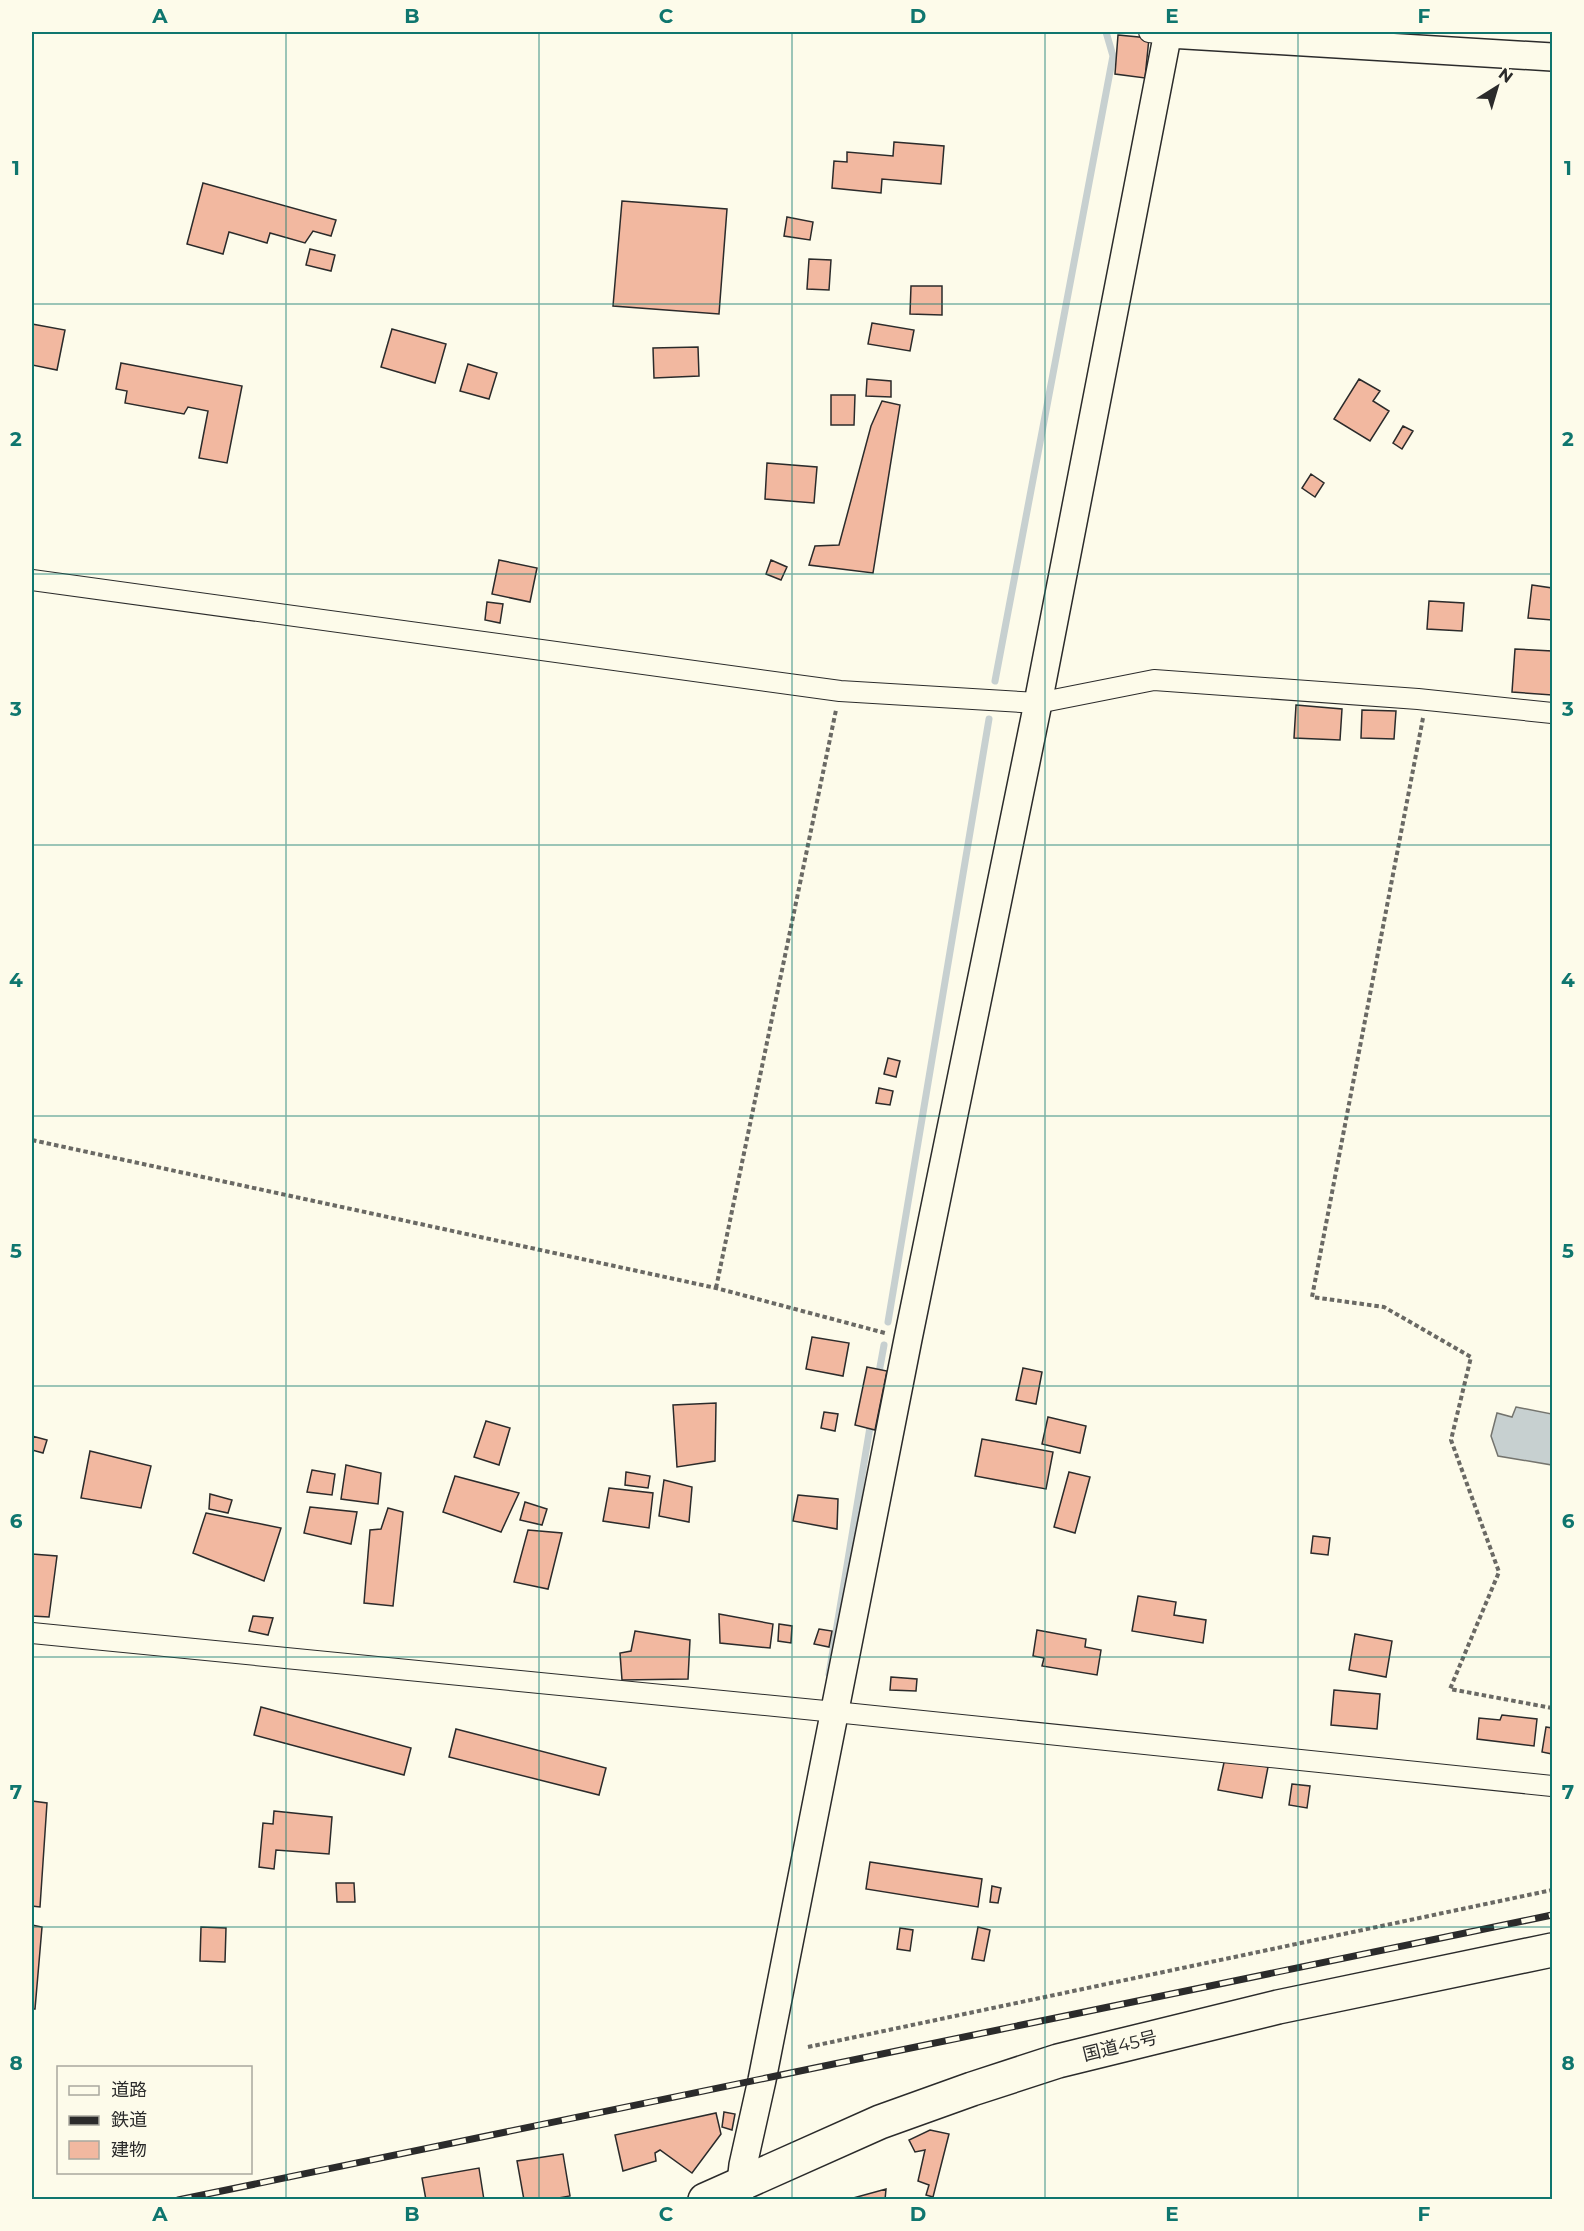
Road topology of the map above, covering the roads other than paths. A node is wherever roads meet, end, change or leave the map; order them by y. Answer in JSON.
{"nodes":[{"id":1,"x":1162,"y":32,"type":"edge"},
{"id":2,"x":1552,"y":57,"type":"edge"},
{"id":3,"x":32,"y":580,"type":"edge"},
{"id":4,"x":1038,"y":703,"type":"junction"},
{"id":5,"x":1552,"y":713,"type":"edge"},
{"id":6,"x":32,"y":1633,"type":"edge"},
{"id":7,"x":835,"y":1712,"type":"junction"},
{"id":8,"x":1552,"y":1786,"type":"edge"},
{"id":9,"x":1552,"y":1950,"type":"edge"},
{"id":10,"x":740,"y":2191,"type":"edge"},
{"id":11,"x":705,"y":2199,"type":"edge"}],
"edges":[{"from":1,"to":2,"type":"street"},
{"from":1,"to":4,"type":"street"},
{"from":3,"to":4,"type":"street"},
{"from":4,"to":5,"type":"street"},
{"from":4,"to":7,"type":"street"},
{"from":6,"to":7,"type":"street"},
{"from":7,"to":8,"type":"street"},
{"from":7,"to":10,"type":"street"},
{"from":9,"to":10,"type":"highway","name":"国道45号"},
{"from":10,"to":11,"type":"highway","name":"国道45号"}]}
